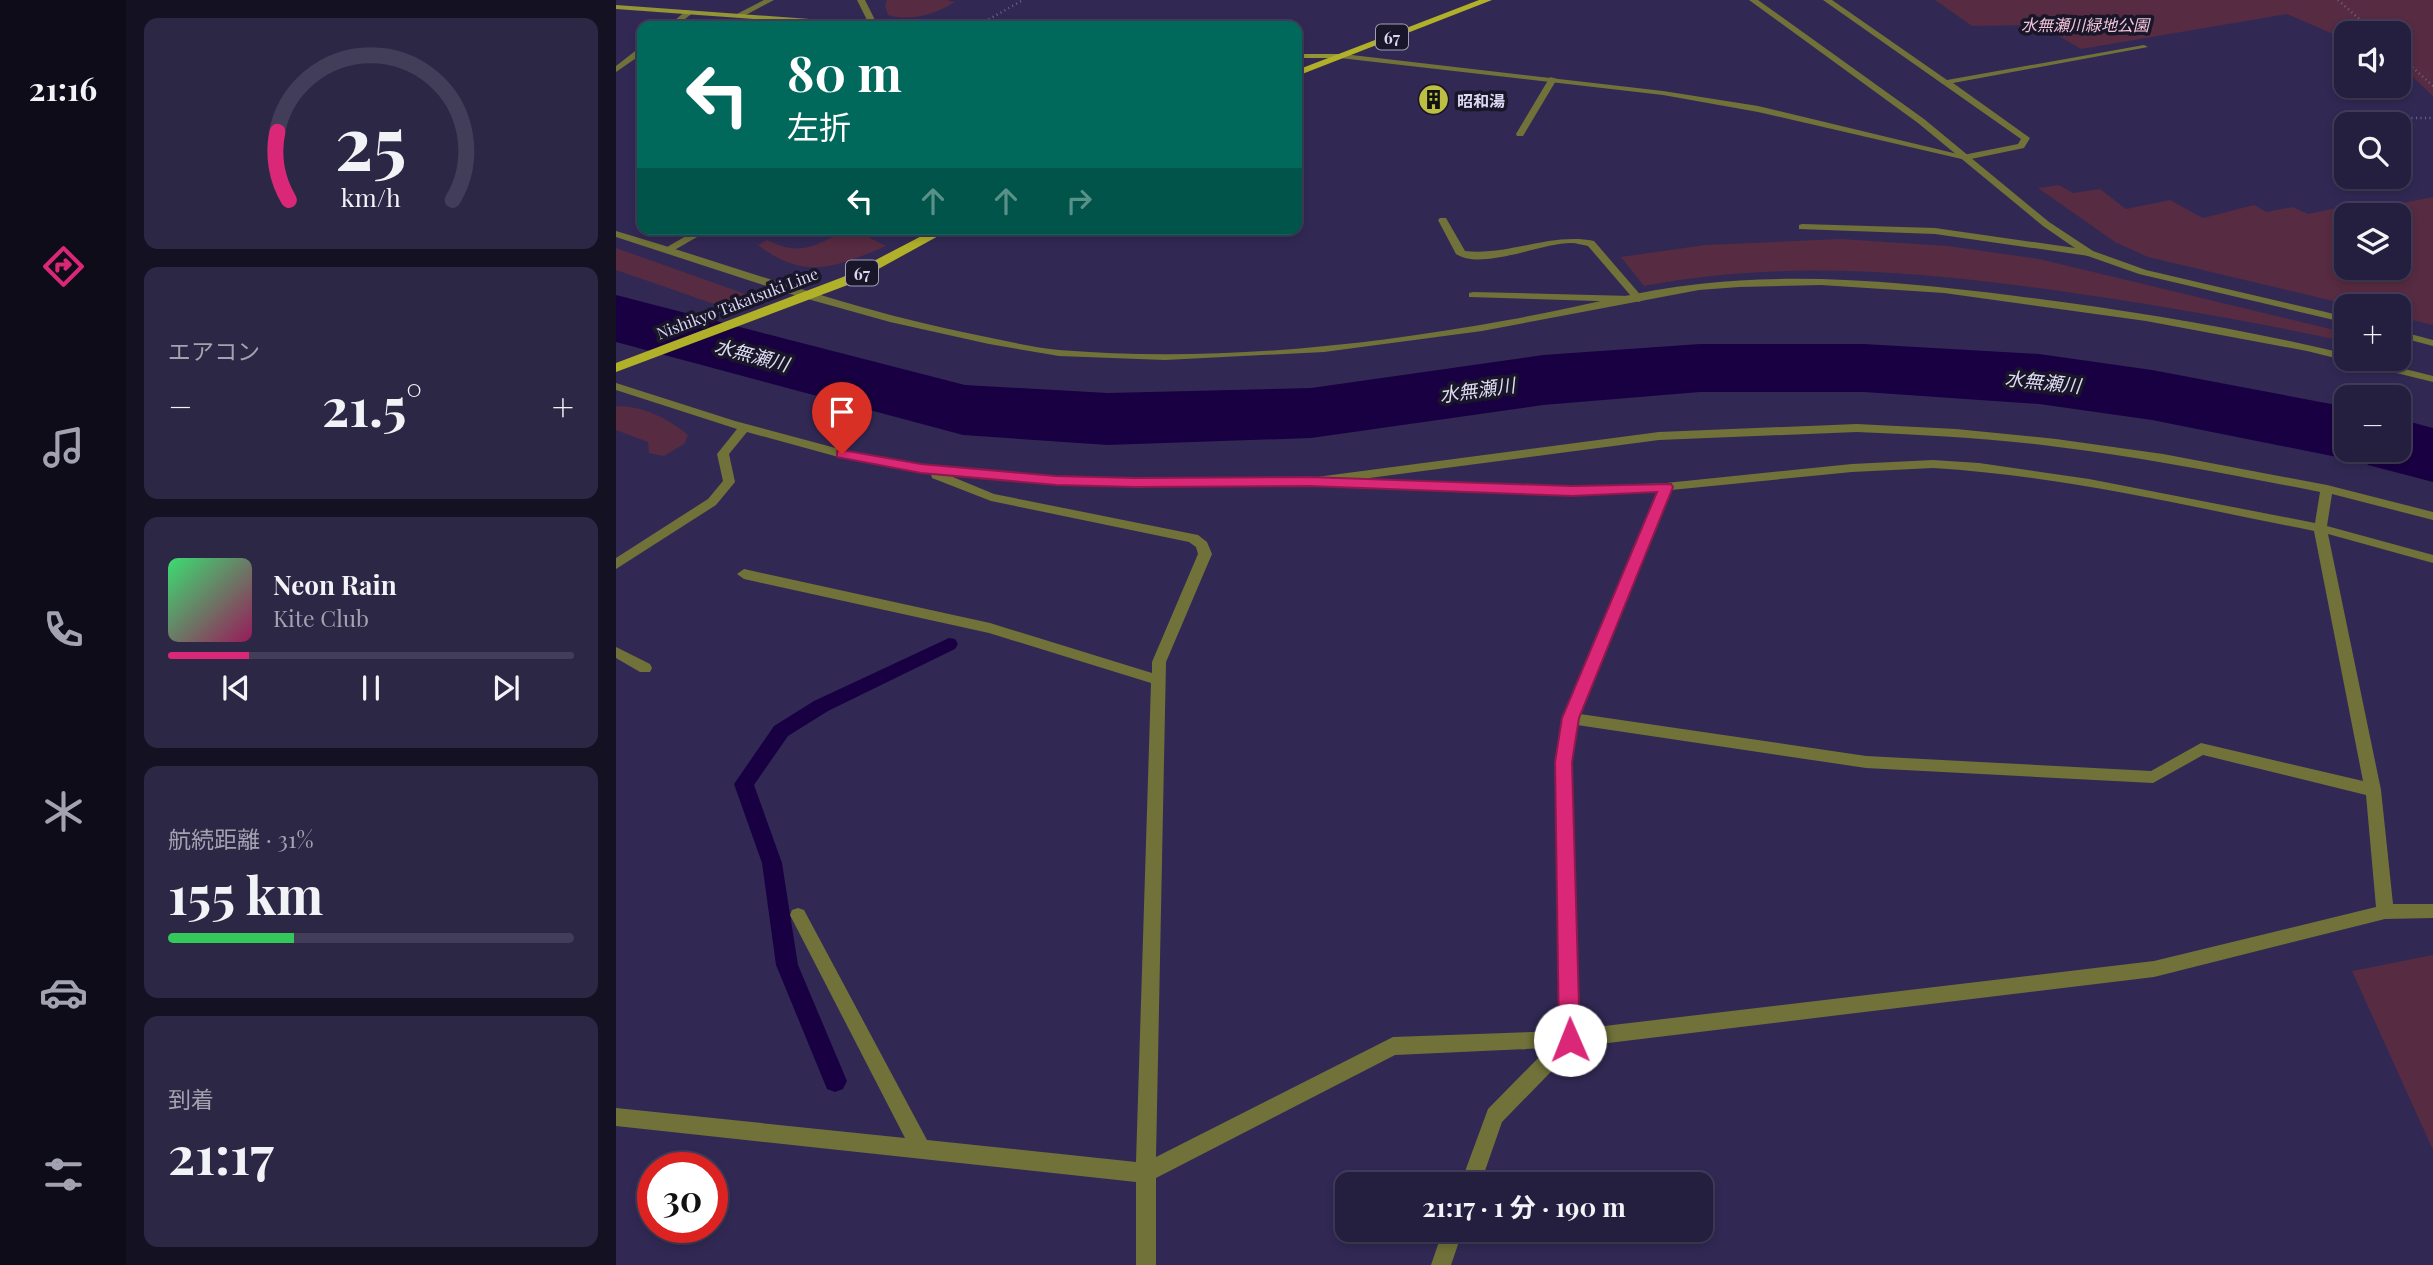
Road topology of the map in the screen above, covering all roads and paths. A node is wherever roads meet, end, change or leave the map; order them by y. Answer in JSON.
{"nodes":[{"id":1,"x":770,"y":0,"type":"edge"},
{"id":2,"x":861,"y":0,"type":"edge"},
{"id":3,"x":1023,"y":0,"type":"edge"},
{"id":4,"x":1487,"y":0,"type":"edge"},
{"id":5,"x":1753,"y":0,"type":"edge"},
{"id":6,"x":1827,"y":0,"type":"edge"},
{"id":7,"x":2338,"y":0,"type":"edge"},
{"id":8,"x":616,"y":7,"type":"edge"},
{"id":9,"x":690,"y":12,"type":"junction"},
{"id":10,"x":737,"y":16,"type":"junction"},
{"id":11,"x":678,"y":21,"type":"edge"},
{"id":12,"x":811,"y":21,"type":"edge"},
{"id":13,"x":870,"y":21,"type":"edge"},
{"id":14,"x":986,"y":21,"type":"edge"},
{"id":15,"x":2362,"y":21,"type":"edge"},
{"id":16,"x":2144,"y":47,"type":"dead end"},
{"id":17,"x":637,"y":54,"type":"edge"},
{"id":18,"x":1302,"y":56,"type":"edge"},
{"id":19,"x":1343,"y":57,"type":"junction"},
{"id":20,"x":2411,"y":66,"type":"edge"},
{"id":21,"x":616,"y":70,"type":"edge"},
{"id":22,"x":1302,"y":71,"type":"edge"},
{"id":23,"x":1553,"y":79,"type":"junction"},
{"id":24,"x":1947,"y":82,"type":"junction"},
{"id":25,"x":2433,"y":86,"type":"edge"},
{"id":26,"x":2411,"y":118,"type":"edge"},
{"id":27,"x":2433,"y":118,"type":"edge"},
{"id":28,"x":1520,"y":134,"type":"dead end"},
{"id":29,"x":1966,"y":157,"type":"junction"},
{"id":30,"x":1443,"y":220,"type":"dead end"},
{"id":31,"x":1802,"y":227,"type":"dead end"},
{"id":32,"x":616,"y":233,"type":"edge"},
{"id":33,"x":695,"y":235,"type":"edge"},
{"id":34,"x":934,"y":235,"type":"edge"},
{"id":35,"x":667,"y":250,"type":"junction"},
{"id":36,"x":2089,"y":253,"type":"junction"},
{"id":37,"x":805,"y":295,"type":"junction"},
{"id":38,"x":1473,"y":295,"type":"dead end"},
{"id":39,"x":1639,"y":299,"type":"junction"},
{"id":40,"x":2334,"y":317,"type":"edge"},
{"id":41,"x":2411,"y":337,"type":"edge"},
{"id":42,"x":2433,"y":343,"type":"edge"},
{"id":43,"x":2334,"y":355,"type":"edge"},
{"id":44,"x":616,"y":368,"type":"edge"},
{"id":45,"x":2401,"y":371,"type":"edge"},
{"id":46,"x":2433,"y":379,"type":"edge"},
{"id":47,"x":616,"y":386,"type":"edge"},
{"id":48,"x":745,"y":427,"type":"junction"},
{"id":49,"x":921,"y":469,"type":"junction"},
{"id":50,"x":1309,"y":482,"type":"junction"},
{"id":51,"x":1666,"y":487,"type":"junction"},
{"id":52,"x":2327,"y":489,"type":"junction"},
{"id":53,"x":2433,"y":516,"type":"edge"},
{"id":54,"x":2320,"y":528,"type":"junction"},
{"id":55,"x":2433,"y":559,"type":"edge"},
{"id":56,"x":616,"y":564,"type":"edge"},
{"id":57,"x":744,"y":574,"type":"dead end"},
{"id":58,"x":616,"y":652,"type":"edge"},
{"id":59,"x":645,"y":668,"type":"dead end"},
{"id":60,"x":1158,"y":680,"type":"junction"},
{"id":61,"x":1571,"y":718,"type":"junction"},
{"id":62,"x":2372,"y":790,"type":"junction"},
{"id":63,"x":2433,"y":911,"type":"edge"},
{"id":64,"x":2385,"y":912,"type":"junction"},
{"id":65,"x":798,"y":915,"type":"dead end"},
{"id":66,"x":1570,"y":1040,"type":"junction"},
{"id":67,"x":616,"y":1117,"type":"edge"},
{"id":68,"x":921,"y":1149,"type":"junction"},
{"id":69,"x":1475,"y":1172,"type":"edge"},
{"id":70,"x":1146,"y":1173,"type":"junction"},
{"id":71,"x":1449,"y":1242,"type":"edge"},
{"id":72,"x":1146,"y":1265,"type":"edge"},
{"id":73,"x":1441,"y":1265,"type":"edge"}],
"edges":[{"from":1,"to":10,"type":"street"},
{"from":2,"to":13,"type":"street"},
{"from":3,"to":14,"type":"path"},
{"from":4,"to":19,"type":"main road","number":"67"},
{"from":5,"to":29,"type":"street"},
{"from":6,"to":24,"type":"street"},
{"from":7,"to":15,"type":"path"},
{"from":8,"to":9,"type":"main road"},
{"from":9,"to":10,"type":"main road"},
{"from":9,"to":11,"type":"street"},
{"from":10,"to":12,"type":"main road"},
{"from":16,"to":24,"type":"street"},
{"from":17,"to":21,"type":"street"},
{"from":18,"to":19,"type":"main road"},
{"from":19,"to":22,"type":"main road","number":"67"},
{"from":19,"to":23,"type":"street"},
{"from":20,"to":25,"type":"path"},
{"from":23,"to":28,"type":"street"},
{"from":23,"to":29,"type":"street"},
{"from":24,"to":29,"type":"street"},
{"from":26,"to":27,"type":"path"},
{"from":29,"to":36,"type":"street"},
{"from":30,"to":39,"type":"street"},
{"from":31,"to":36,"type":"street"},
{"from":32,"to":35,"type":"street"},
{"from":33,"to":35,"type":"street"},
{"from":34,"to":37,"type":"main road","name":"Nishikyo Takatsuki Line","number":"67"},
{"from":35,"to":37,"type":"street"},
{"from":36,"to":40,"type":"street"},
{"from":37,"to":39,"type":"street"},
{"from":37,"to":44,"type":"main road","name":"Nishikyo Takatsuki Line","number":"67"},
{"from":38,"to":39,"type":"street"},
{"from":39,"to":43,"type":"street"},
{"from":41,"to":42,"type":"street"},
{"from":45,"to":46,"type":"street"},
{"from":47,"to":48,"type":"street"},
{"from":48,"to":49,"type":"street"},
{"from":48,"to":56,"type":"street"},
{"from":49,"to":50,"type":"street"},
{"from":49,"to":60,"type":"street"},
{"from":50,"to":51,"type":"street"},
{"from":50,"to":52,"type":"street"},
{"from":51,"to":54,"type":"street"},
{"from":51,"to":61,"type":"street"},
{"from":52,"to":53,"type":"street"},
{"from":52,"to":54,"type":"street"},
{"from":54,"to":55,"type":"street"},
{"from":54,"to":62,"type":"street"},
{"from":57,"to":60,"type":"street"},
{"from":58,"to":59,"type":"street"},
{"from":60,"to":70,"type":"street"},
{"from":61,"to":62,"type":"street"},
{"from":61,"to":66,"type":"street"},
{"from":62,"to":64,"type":"street"},
{"from":63,"to":64,"type":"street"},
{"from":64,"to":66,"type":"street"},
{"from":65,"to":68,"type":"street"},
{"from":66,"to":69,"type":"street"},
{"from":66,"to":70,"type":"street"},
{"from":67,"to":68,"type":"street"},
{"from":68,"to":70,"type":"street"},
{"from":70,"to":72,"type":"street"},
{"from":71,"to":73,"type":"street"}]}
